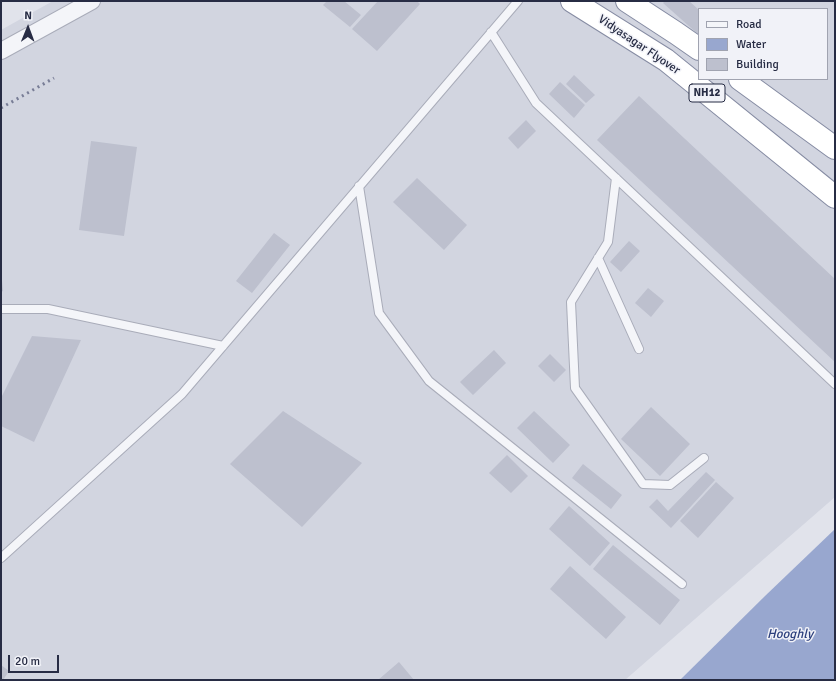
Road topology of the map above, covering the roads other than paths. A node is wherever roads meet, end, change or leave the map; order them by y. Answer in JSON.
{"nodes":[{"id":1,"x":92,"y":1,"type":"edge"},
{"id":2,"x":518,"y":1,"type":"edge"},
{"id":3,"x":572,"y":1,"type":"edge"},
{"id":4,"x":627,"y":1,"type":"edge"},
{"id":5,"x":491,"y":32,"type":"junction"},
{"id":6,"x":698,"y":48,"type":"edge"},
{"id":7,"x":1,"y":51,"type":"edge"},
{"id":8,"x":741,"y":80,"type":"edge"},
{"id":9,"x":835,"y":148,"type":"edge"},
{"id":10,"x":616,"y":178,"type":"junction"},
{"id":11,"x":359,"y":186,"type":"junction"},
{"id":12,"x":835,"y":197,"type":"edge"},
{"id":13,"x":598,"y":258,"type":"junction"},
{"id":14,"x":1,"y":309,"type":"edge"},
{"id":15,"x":223,"y":346,"type":"junction"},
{"id":16,"x":639,"y":349,"type":"dead end"},
{"id":17,"x":835,"y":384,"type":"edge"},
{"id":18,"x":704,"y":458,"type":"dead end"},
{"id":19,"x":1,"y":558,"type":"edge"},
{"id":20,"x":682,"y":584,"type":"dead end"}],
"edges":[{"from":1,"to":7,"type":"street"},
{"from":2,"to":5,"type":"lane"},
{"from":3,"to":12,"type":"highway","name":"Vidyasagar Flyover","number":"NH12"},
{"from":4,"to":6,"type":"highway"},
{"from":5,"to":10,"type":"lane"},
{"from":5,"to":11,"type":"lane"},
{"from":8,"to":9,"type":"highway","number":"NH12"},
{"from":10,"to":13,"type":"lane"},
{"from":10,"to":17,"type":"lane"},
{"from":11,"to":15,"type":"lane"},
{"from":11,"to":20,"type":"lane"},
{"from":13,"to":16,"type":"lane"},
{"from":13,"to":18,"type":"lane"},
{"from":14,"to":15,"type":"lane"},
{"from":15,"to":19,"type":"lane"}]}
